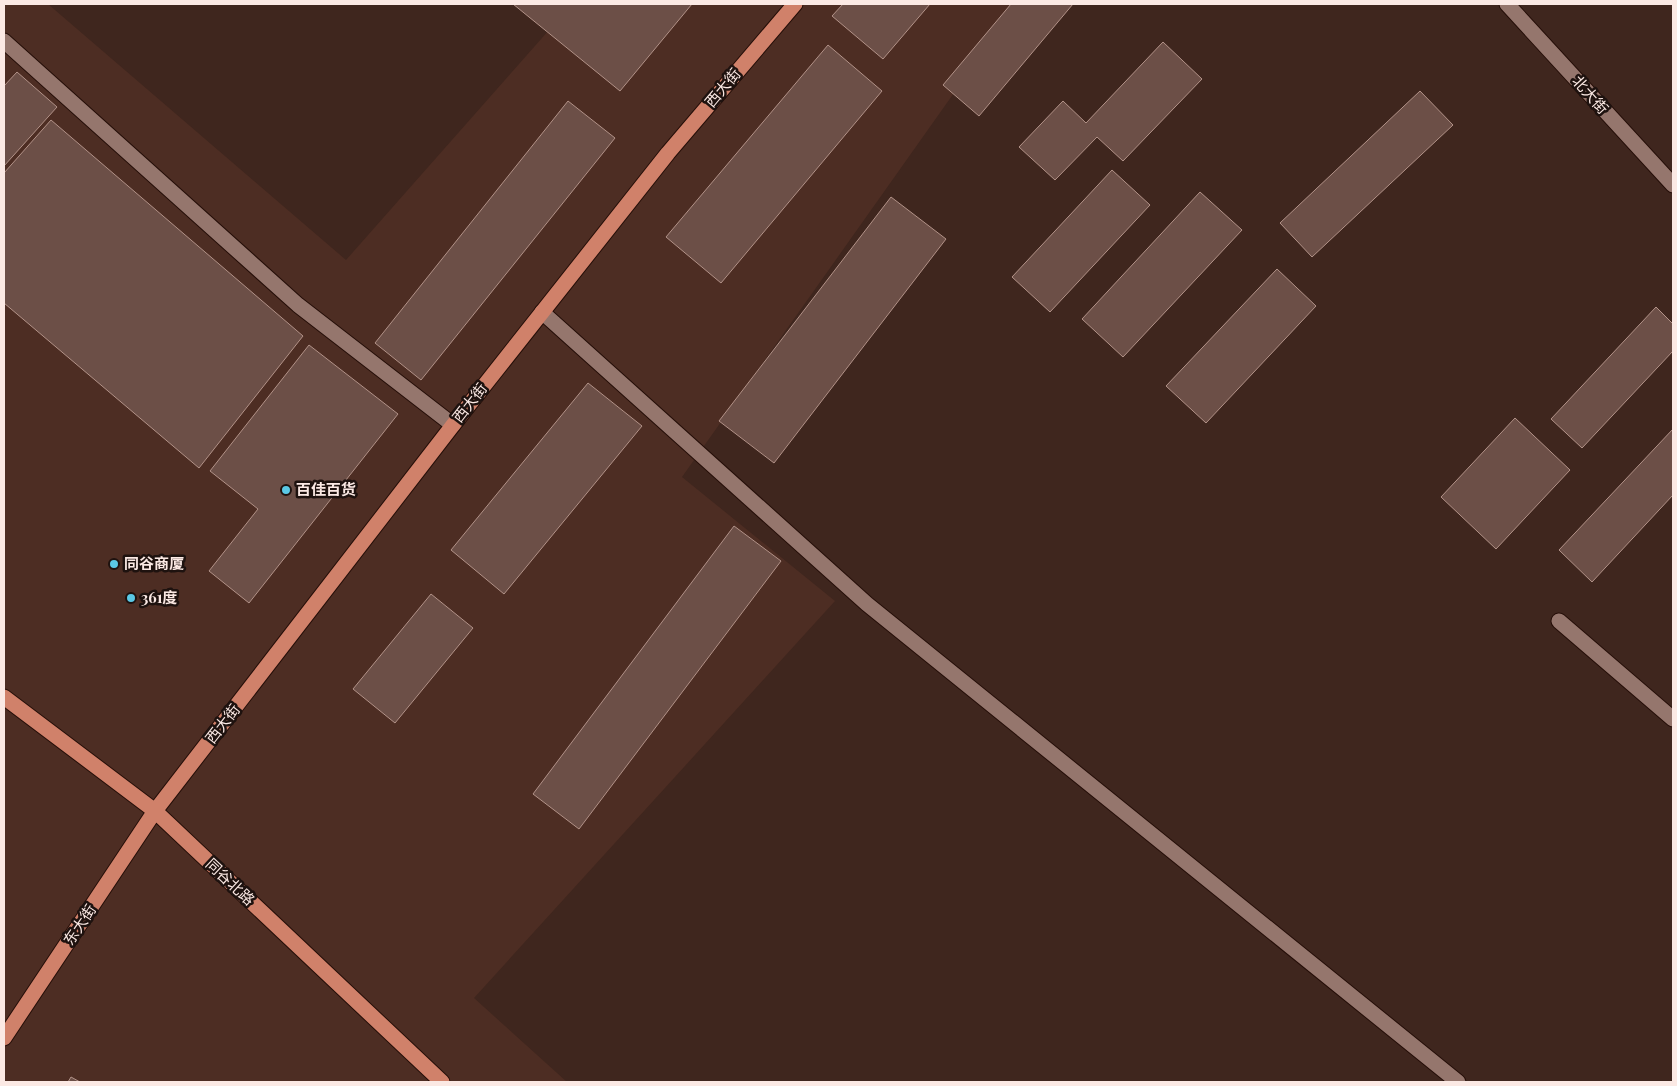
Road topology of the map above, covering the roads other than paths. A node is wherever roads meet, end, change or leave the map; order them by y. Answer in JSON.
{"nodes":[{"id":1,"x":795,"y":4,"type":"edge"},
{"id":2,"x":1507,"y":4,"type":"edge"},
{"id":3,"x":4,"y":41,"type":"edge"},
{"id":4,"x":1673,"y":185,"type":"edge"},
{"id":5,"x":542,"y":312,"type":"junction"},
{"id":6,"x":453,"y":425,"type":"junction"},
{"id":7,"x":1559,"y":621,"type":"dead end"},
{"id":8,"x":4,"y":697,"type":"edge"},
{"id":9,"x":1673,"y":719,"type":"edge"},
{"id":10,"x":155,"y":811,"type":"junction"},
{"id":11,"x":4,"y":1038,"type":"edge"},
{"id":12,"x":442,"y":1082,"type":"edge"},
{"id":13,"x":1458,"y":1082,"type":"edge"}],
"edges":[{"from":1,"to":5,"type":"main road","name":"西大街"},
{"from":2,"to":4,"type":"street","name":"北大街"},
{"from":3,"to":6,"type":"street"},
{"from":5,"to":6,"type":"main road","name":"西大街"},
{"from":5,"to":13,"type":"street"},
{"from":6,"to":10,"type":"main road","name":"西大街"},
{"from":7,"to":9,"type":"street"},
{"from":8,"to":10,"type":"main road","name":"同谷北路"},
{"from":10,"to":11,"type":"main road","name":"东大街"},
{"from":10,"to":12,"type":"main road","name":"同谷北路"}]}
